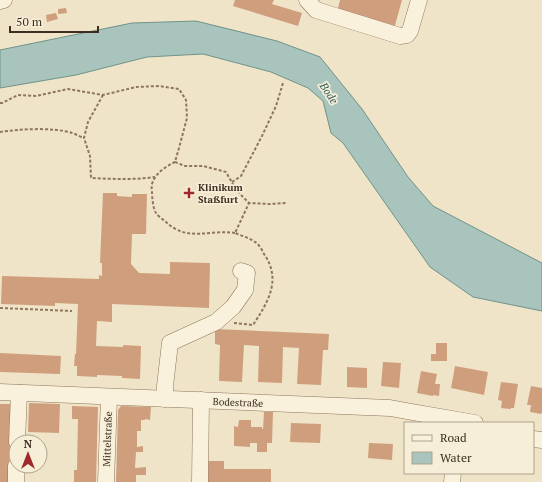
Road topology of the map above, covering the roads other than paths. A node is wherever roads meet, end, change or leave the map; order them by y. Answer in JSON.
{"nodes":[{"id":1,"x":4,"y":0,"type":"edge"},
{"id":2,"x":307,"y":0,"type":"edge"},
{"id":3,"x":419,"y":0,"type":"edge"},
{"id":4,"x":0,"y":1,"type":"edge"},
{"id":5,"x":241,"y":271,"type":"dead end"},
{"id":6,"x":0,"y":392,"type":"edge"},
{"id":7,"x":19,"y":393,"type":"junction"},
{"id":8,"x":109,"y":397,"type":"junction"},
{"id":9,"x":165,"y":399,"type":"junction"},
{"id":10,"x":201,"y":400,"type":"junction"},
{"id":11,"x":455,"y":421,"type":"edge"},
{"id":12,"x":465,"y":422,"type":"edge"},
{"id":13,"x":17,"y":434,"type":"edge"},
{"id":14,"x":106,"y":482,"type":"edge"},
{"id":15,"x":200,"y":482,"type":"edge"}],
"edges":[{"from":1,"to":4,"type":"street"},
{"from":2,"to":3,"type":"street"},
{"from":5,"to":9,"type":"street"},
{"from":6,"to":7,"type":"street","name":"Bodestraße"},
{"from":7,"to":8,"type":"street","name":"Bodestraße"},
{"from":7,"to":13,"type":"street"},
{"from":8,"to":9,"type":"street","name":"Bodestraße"},
{"from":8,"to":14,"type":"street","name":"Mittelstraße"},
{"from":9,"to":10,"type":"street","name":"Bodestraße"},
{"from":10,"to":11,"type":"street","name":"Bodestraße"},
{"from":10,"to":15,"type":"street"},
{"from":11,"to":12,"type":"street","name":"Bodestraße"}]}
